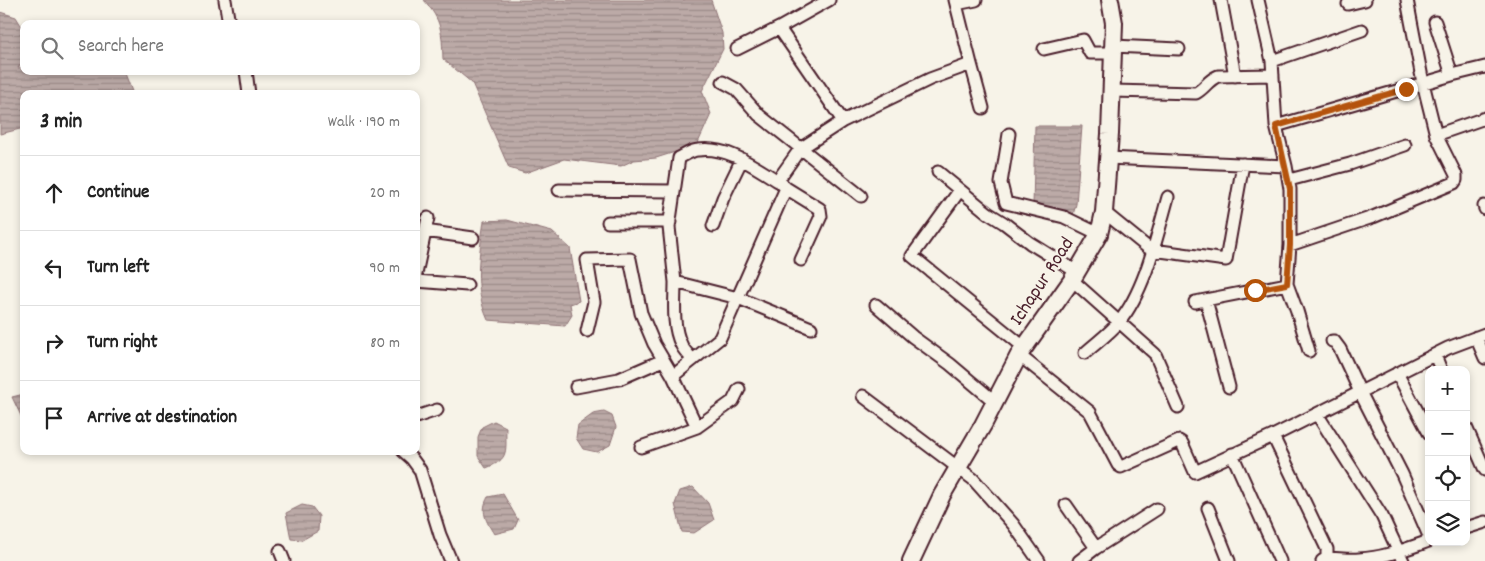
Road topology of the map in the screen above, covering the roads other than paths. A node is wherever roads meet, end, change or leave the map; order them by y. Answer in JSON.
{"nodes":[{"id":1,"x":225,"y":0,"type":"edge"},
{"id":2,"x":829,"y":0,"type":"edge"},
{"id":3,"x":976,"y":0,"type":"edge"},
{"id":4,"x":1110,"y":0,"type":"edge"},
{"id":5,"x":1221,"y":0,"type":"edge"},
{"id":6,"x":1258,"y":0,"type":"edge"},
{"id":7,"x":1364,"y":0,"type":"edge"},
{"id":8,"x":1407,"y":0,"type":"edge"},
{"id":9,"x":956,"y":2,"type":"edge"},
{"id":10,"x":1348,"y":4,"type":"dead end"},
{"id":11,"x":228,"y":20,"type":"edge"},
{"id":12,"x":1435,"y":22,"type":"dead end"},
{"id":13,"x":779,"y":28,"type":"junction"},
{"id":14,"x":1362,"y":30,"type":"dead end"},
{"id":15,"x":1179,"y":48,"type":"dead end"},
{"id":16,"x":737,"y":49,"type":"dead end"},
{"id":17,"x":1044,"y":49,"type":"dead end"},
{"id":18,"x":1113,"y":49,"type":"junction"},
{"id":19,"x":1272,"y":61,"type":"junction"},
{"id":20,"x":972,"y":64,"type":"junction"},
{"id":21,"x":1485,"y":67,"type":"edge"},
{"id":22,"x":247,"y":75,"type":"edge"},
{"id":23,"x":1273,"y":75,"type":"junction"},
{"id":24,"x":1452,"y":75,"type":"junction"},
{"id":25,"x":1235,"y":76,"type":"junction"},
{"id":26,"x":723,"y":82,"type":"dead end"},
{"id":27,"x":1423,"y":83,"type":"junction"},
{"id":28,"x":248,"y":90,"type":"edge"},
{"id":29,"x":1112,"y":91,"type":"junction"},
{"id":30,"x":982,"y":108,"type":"dead end"},
{"id":31,"x":1485,"y":118,"type":"edge"},
{"id":32,"x":843,"y":121,"type":"junction"},
{"id":33,"x":1276,"y":126,"type":"junction"},
{"id":34,"x":1008,"y":134,"type":"dead end"},
{"id":35,"x":1436,"y":134,"type":"junction"},
{"id":36,"x":1405,"y":145,"type":"dead end"},
{"id":37,"x":800,"y":149,"type":"junction"},
{"id":38,"x":1107,"y":158,"type":"junction"},
{"id":39,"x":742,"y":159,"type":"junction"},
{"id":40,"x":1243,"y":164,"type":"junction"},
{"id":41,"x":1286,"y":166,"type":"junction"},
{"id":42,"x":938,"y":172,"type":"dead end"},
{"id":43,"x":1289,"y":180,"type":"junction"},
{"id":44,"x":782,"y":185,"type":"junction"},
{"id":45,"x":558,"y":190,"type":"dead end"},
{"id":46,"x":960,"y":190,"type":"junction"},
{"id":47,"x":674,"y":191,"type":"junction"},
{"id":48,"x":861,"y":196,"type":"dead end"},
{"id":49,"x":1168,"y":197,"type":"dead end"},
{"id":50,"x":1104,"y":212,"type":"junction"},
{"id":51,"x":428,"y":218,"type":"dead end"},
{"id":52,"x":608,"y":222,"type":"dead end"},
{"id":53,"x":670,"y":222,"type":"junction"},
{"id":54,"x":713,"y":226,"type":"dead end"},
{"id":55,"x":425,"y":231,"type":"junction"},
{"id":56,"x":1099,"y":234,"type":"junction"},
{"id":57,"x":473,"y":238,"type":"dead end"},
{"id":58,"x":1290,"y":245,"type":"junction"},
{"id":59,"x":1153,"y":250,"type":"junction"},
{"id":60,"x":420,"y":255,"type":"edge"},
{"id":61,"x":801,"y":260,"type":"dead end"},
{"id":62,"x":1074,"y":276,"type":"junction"},
{"id":63,"x":420,"y":281,"type":"edge"},
{"id":64,"x":675,"y":282,"type":"junction"},
{"id":65,"x":1287,"y":284,"type":"junction"},
{"id":66,"x":466,"y":285,"type":"dead end"},
{"id":67,"x":738,"y":298,"type":"junction"},
{"id":68,"x":876,"y":305,"type":"dead end"},
{"id":69,"x":1119,"y":322,"type":"junction"},
{"id":70,"x":811,"y":328,"type":"dead end"},
{"id":71,"x":587,"y":331,"type":"dead end"},
{"id":72,"x":1481,"y":336,"type":"edge"},
{"id":73,"x":1332,"y":341,"type":"dead end"},
{"id":74,"x":1022,"y":351,"type":"junction"},
{"id":75,"x":1309,"y":351,"type":"dead end"},
{"id":76,"x":1085,"y":352,"type":"dead end"},
{"id":77,"x":1435,"y":354,"type":"junction"},
{"id":78,"x":1485,"y":358,"type":"edge"},
{"id":79,"x":663,"y":360,"type":"junction"},
{"id":80,"x":693,"y":360,"type":"junction"},
{"id":81,"x":1440,"y":366,"type":"edge"},
{"id":82,"x":1397,"y":374,"type":"junction"},
{"id":83,"x":673,"y":376,"type":"junction"},
{"id":84,"x":576,"y":387,"type":"dead end"},
{"id":85,"x":1229,"y":387,"type":"dead end"},
{"id":86,"x":739,"y":389,"type":"dead end"},
{"id":87,"x":1360,"y":392,"type":"junction"},
{"id":88,"x":863,"y":396,"type":"dead end"},
{"id":89,"x":995,"y":402,"type":"junction"},
{"id":90,"x":1178,"y":407,"type":"dead end"},
{"id":91,"x":437,"y":410,"type":"dead end"},
{"id":92,"x":1317,"y":414,"type":"junction"},
{"id":93,"x":420,"y":416,"type":"edge"},
{"id":94,"x":1425,"y":426,"type":"edge"},
{"id":95,"x":697,"y":427,"type":"junction"},
{"id":96,"x":1273,"y":436,"type":"junction"},
{"id":97,"x":1470,"y":436,"type":"edge"},
{"id":98,"x":641,"y":447,"type":"dead end"},
{"id":99,"x":1232,"y":454,"type":"junction"},
{"id":100,"x":408,"y":455,"type":"edge"},
{"id":101,"x":957,"y":469,"type":"junction"},
{"id":102,"x":1485,"y":470,"type":"edge"},
{"id":103,"x":1066,"y":505,"type":"dead end"},
{"id":104,"x":1208,"y":508,"type":"dead end"},
{"id":105,"x":1158,"y":509,"type":"dead end"},
{"id":106,"x":1485,"y":522,"type":"edge"},
{"id":107,"x":1425,"y":527,"type":"edge"},
{"id":108,"x":1470,"y":527,"type":"edge"},
{"id":109,"x":1425,"y":543,"type":"edge"},
{"id":110,"x":1096,"y":548,"type":"junction"},
{"id":111,"x":1402,"y":556,"type":"edge"},
{"id":112,"x":1324,"y":559,"type":"edge"},
{"id":113,"x":1366,"y":560,"type":"edge"},
{"id":114,"x":451,"y":561,"type":"edge"},
{"id":115,"x":911,"y":561,"type":"edge"},
{"id":116,"x":1039,"y":561,"type":"edge"},
{"id":117,"x":1078,"y":561,"type":"edge"},
{"id":118,"x":1229,"y":561,"type":"edge"},
{"id":119,"x":1280,"y":561,"type":"edge"}],
"edges":[{"from":1,"to":11,"type":"street"},
{"from":2,"to":13,"type":"street"},
{"from":3,"to":9,"type":"street"},
{"from":4,"to":18,"type":"street","name":"Ichapur Road"},
{"from":5,"to":25,"type":"street"},
{"from":6,"to":19,"type":"street"},
{"from":7,"to":10,"type":"street"},
{"from":8,"to":27,"type":"street"},
{"from":9,"to":20,"type":"street"},
{"from":12,"to":24,"type":"street"},
{"from":13,"to":16,"type":"street"},
{"from":13,"to":32,"type":"street"},
{"from":14,"to":19,"type":"street"},
{"from":15,"to":18,"type":"street"},
{"from":17,"to":18,"type":"street"},
{"from":18,"to":29,"type":"street","name":"Ichapur Road"},
{"from":19,"to":23,"type":"street"},
{"from":20,"to":30,"type":"street"},
{"from":20,"to":32,"type":"street"},
{"from":21,"to":24,"type":"street"},
{"from":22,"to":28,"type":"street"},
{"from":23,"to":25,"type":"street"},
{"from":23,"to":33,"type":"street"},
{"from":24,"to":27,"type":"street"},
{"from":25,"to":29,"type":"street"},
{"from":26,"to":37,"type":"street"},
{"from":27,"to":33,"type":"street"},
{"from":27,"to":35,"type":"street"},
{"from":29,"to":38,"type":"street","name":"Ichapur Road"},
{"from":31,"to":35,"type":"street"},
{"from":32,"to":37,"type":"street"},
{"from":33,"to":41,"type":"street"},
{"from":34,"to":56,"type":"street"},
{"from":35,"to":58,"type":"street"},
{"from":36,"to":43,"type":"street"},
{"from":37,"to":44,"type":"street"},
{"from":37,"to":48,"type":"street"},
{"from":38,"to":40,"type":"street"},
{"from":38,"to":50,"type":"street","name":"Ichapur Road"},
{"from":39,"to":44,"type":"street"},
{"from":39,"to":47,"type":"street"},
{"from":39,"to":54,"type":"street"},
{"from":40,"to":41,"type":"street"},
{"from":40,"to":59,"type":"street"},
{"from":41,"to":43,"type":"street"},
{"from":42,"to":46,"type":"street"},
{"from":43,"to":58,"type":"street"},
{"from":44,"to":61,"type":"street"},
{"from":44,"to":67,"type":"street"},
{"from":45,"to":47,"type":"street"},
{"from":46,"to":62,"type":"street"},
{"from":46,"to":74,"type":"street"},
{"from":47,"to":53,"type":"street"},
{"from":49,"to":59,"type":"street"},
{"from":50,"to":56,"type":"street","name":"Ichapur Road"},
{"from":50,"to":59,"type":"street"},
{"from":51,"to":55,"type":"street"},
{"from":52,"to":53,"type":"street"},
{"from":53,"to":64,"type":"street"},
{"from":55,"to":57,"type":"street"},
{"from":55,"to":60,"type":"street"},
{"from":56,"to":62,"type":"street","name":"Ichapur Road"},
{"from":58,"to":65,"type":"street"},
{"from":59,"to":69,"type":"street"},
{"from":62,"to":69,"type":"street"},
{"from":62,"to":74,"type":"street","name":"Ichapur Road"},
{"from":63,"to":66,"type":"street"},
{"from":64,"to":67,"type":"street"},
{"from":64,"to":80,"type":"street"},
{"from":65,"to":75,"type":"street"},
{"from":65,"to":85,"type":"street"},
{"from":67,"to":70,"type":"street"},
{"from":67,"to":80,"type":"street"},
{"from":68,"to":89,"type":"street"},
{"from":69,"to":76,"type":"street"},
{"from":69,"to":90,"type":"street"},
{"from":71,"to":79,"type":"street"},
{"from":72,"to":77,"type":"street"},
{"from":72,"to":78,"type":"street"},
{"from":73,"to":87,"type":"street"},
{"from":74,"to":89,"type":"street","name":"Ichapur Road"},
{"from":74,"to":99,"type":"street"},
{"from":77,"to":81,"type":"street"},
{"from":77,"to":82,"type":"street"},
{"from":79,"to":83,"type":"street"},
{"from":79,"to":84,"type":"street"},
{"from":80,"to":83,"type":"street"},
{"from":82,"to":87,"type":"street"},
{"from":82,"to":94,"type":"street"},
{"from":83,"to":95,"type":"street"},
{"from":86,"to":95,"type":"street"},
{"from":87,"to":92,"type":"street"},
{"from":87,"to":107,"type":"street"},
{"from":88,"to":101,"type":"street"},
{"from":89,"to":101,"type":"street","name":"Ichapur Road"},
{"from":91,"to":93,"type":"street"},
{"from":92,"to":96,"type":"street"},
{"from":92,"to":111,"type":"street"},
{"from":95,"to":98,"type":"street"},
{"from":96,"to":99,"type":"street"},
{"from":96,"to":112,"type":"street"},
{"from":97,"to":102,"type":"street"},
{"from":99,"to":119,"type":"street"},
{"from":100,"to":114,"type":"street"},
{"from":101,"to":115,"type":"street","name":"Ichapur Road"},
{"from":101,"to":116,"type":"street"},
{"from":103,"to":110,"type":"street"},
{"from":104,"to":118,"type":"street"},
{"from":105,"to":110,"type":"street"},
{"from":106,"to":108,"type":"street"},
{"from":109,"to":111,"type":"street"},
{"from":110,"to":117,"type":"street"},
{"from":111,"to":113,"type":"street"},
{"from":112,"to":113,"type":"street"}]}
